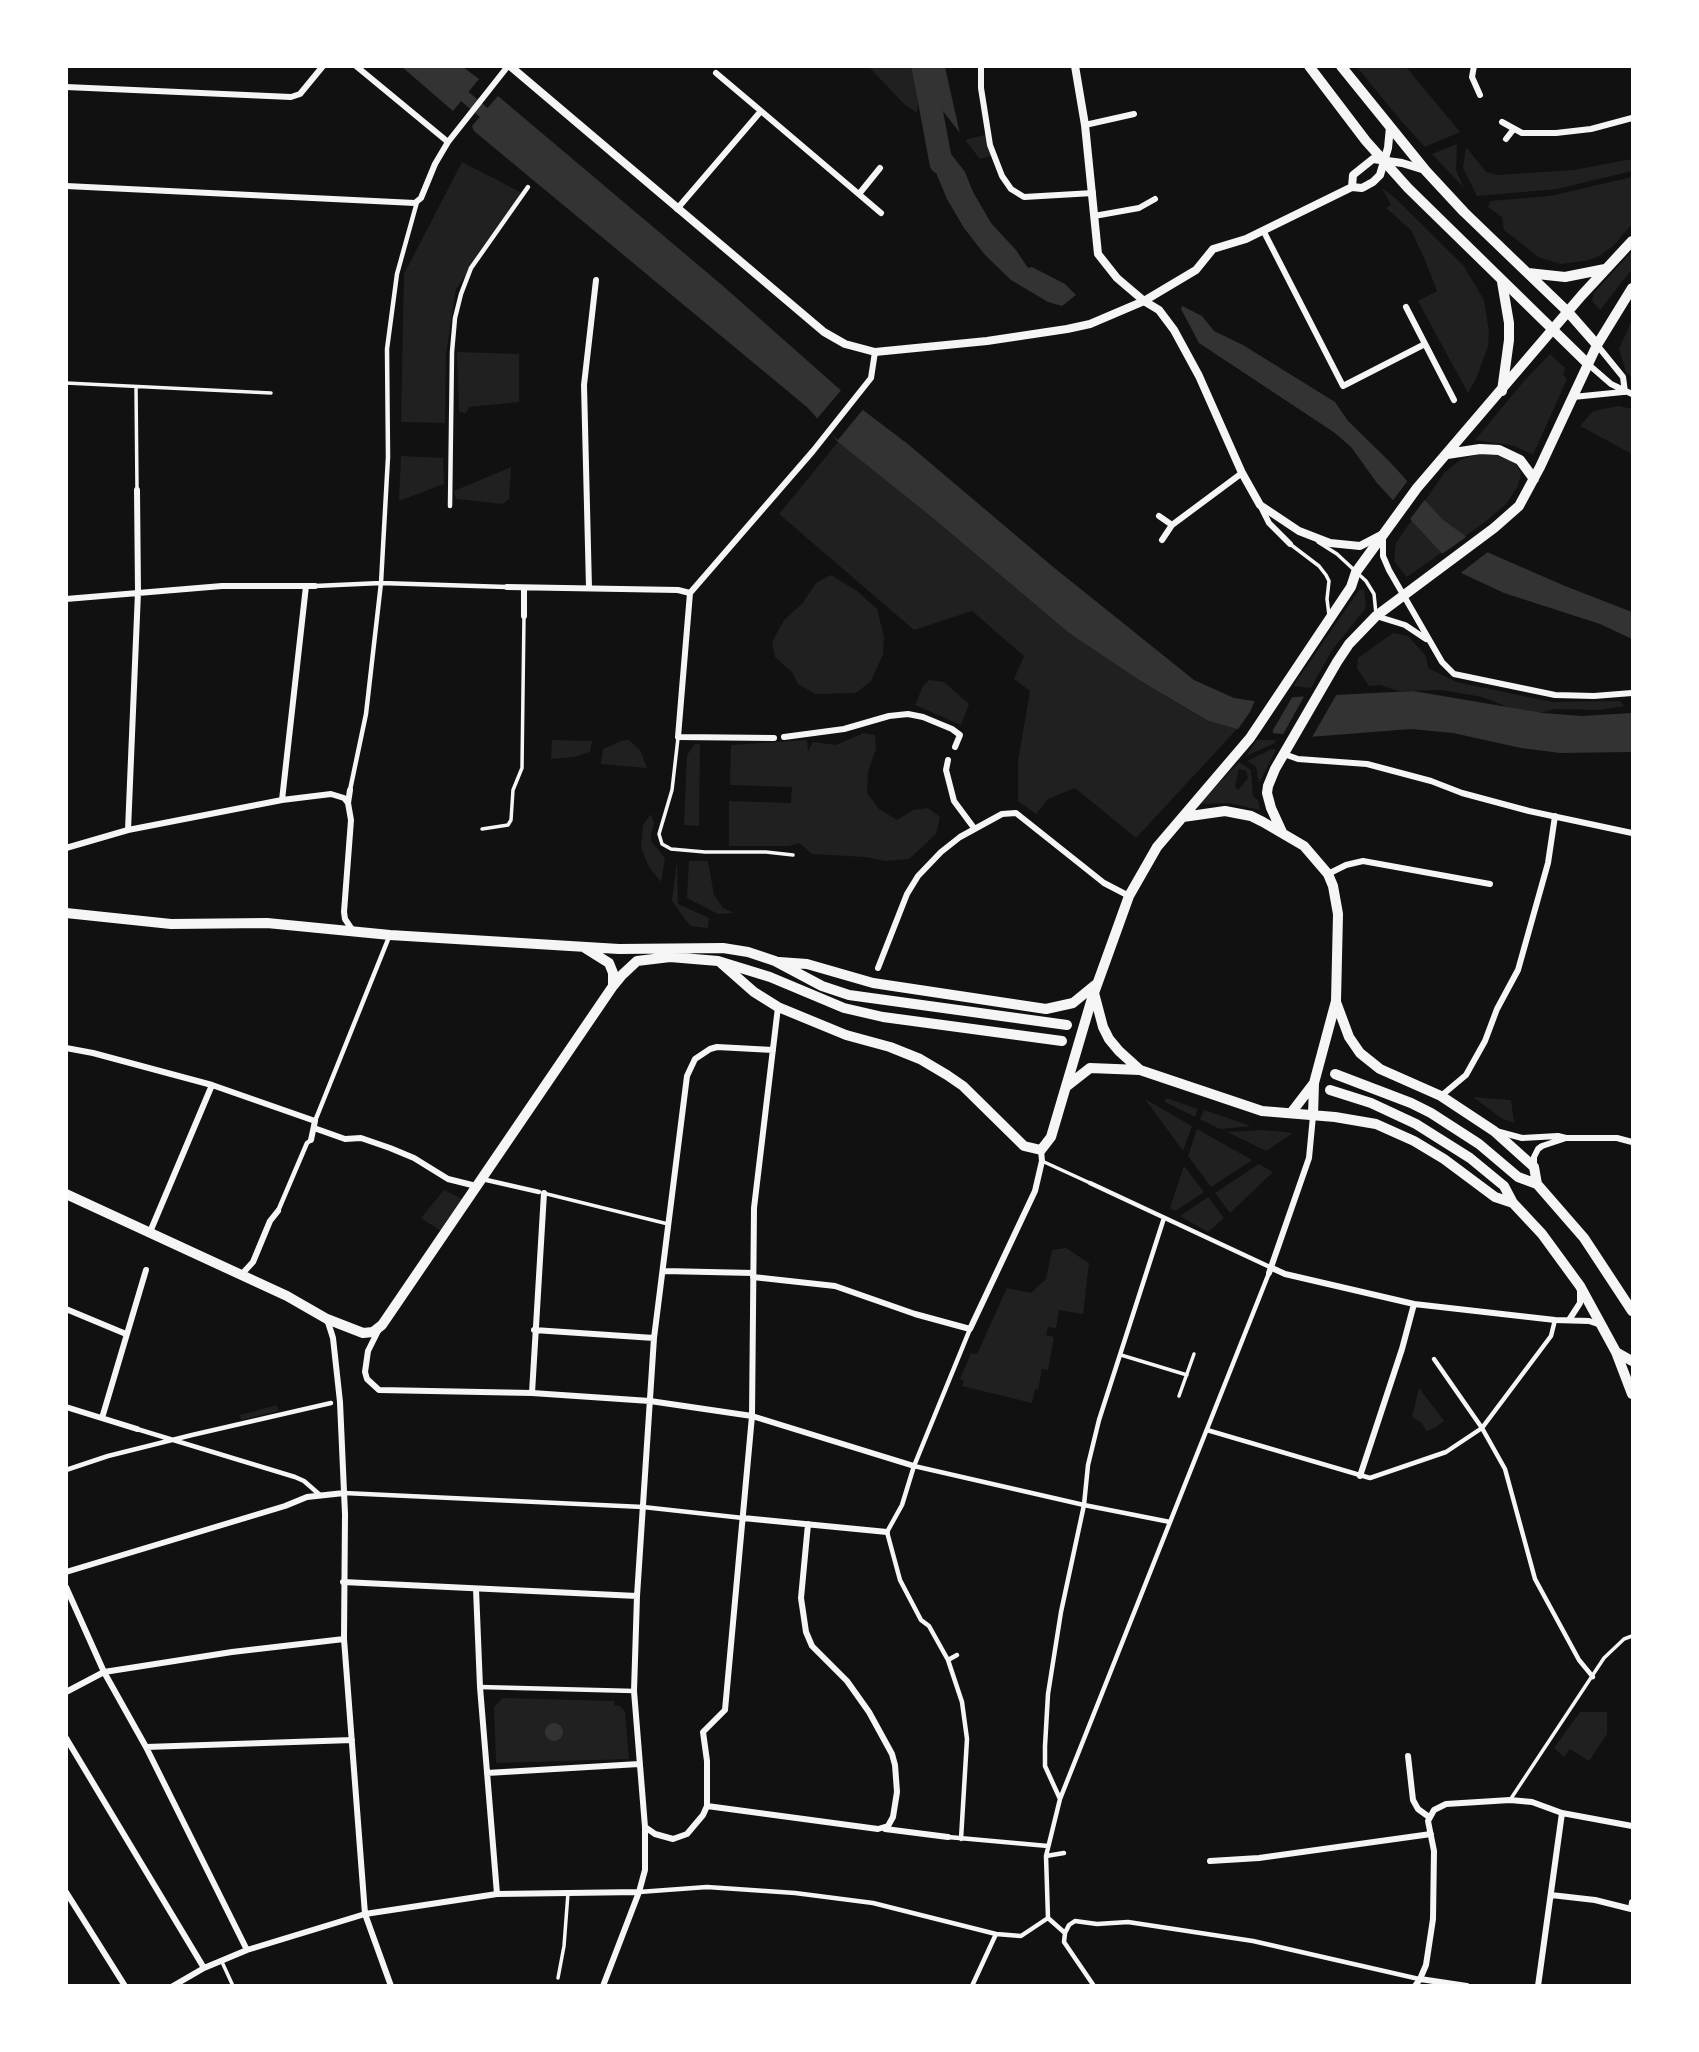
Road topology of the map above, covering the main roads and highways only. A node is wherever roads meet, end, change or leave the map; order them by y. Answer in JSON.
{"nodes":[{"id":1,"x":1308,"y":66,"type":"edge"},
{"id":2,"x":1341,"y":66,"type":"edge"},
{"id":3,"x":1633,"y":242,"type":"edge"},
{"id":4,"x":1606,"y":269,"type":"junction"},
{"id":5,"x":1528,"y":273,"type":"junction"},
{"id":6,"x":1502,"y":282,"type":"junction"},
{"id":7,"x":1633,"y":288,"type":"edge"},
{"id":8,"x":1568,"y":312,"type":"junction"},
{"id":9,"x":1553,"y":330,"type":"junction"},
{"id":10,"x":1597,"y":345,"type":"junction"},
{"id":11,"x":1588,"y":363,"type":"junction"},
{"id":12,"x":1502,"y":391,"type":"junction"},
{"id":13,"x":1447,"y":454,"type":"junction"},
{"id":14,"x":1534,"y":479,"type":"junction"},
{"id":15,"x":1183,"y":817,"type":"junction"},
{"id":16,"x":1282,"y":832,"type":"junction"},
{"id":17,"x":66,"y":913,"type":"edge"},
{"id":18,"x":583,"y":946,"type":"junction"},
{"id":19,"x":718,"y":961,"type":"junction"},
{"id":20,"x":775,"y":961,"type":"junction"},
{"id":21,"x":1098,"y":980,"type":"junction"},
{"id":22,"x":613,"y":986,"type":"junction"},
{"id":23,"x":1094,"y":993,"type":"junction"},
{"id":24,"x":1336,"y":1001,"type":"junction"},
{"id":25,"x":1067,"y":1025,"type":"dead end"},
{"id":26,"x":1062,"y":1041,"type":"dead end"},
{"id":27,"x":1140,"y":1070,"type":"junction"},
{"id":28,"x":1335,"y":1074,"type":"dead end"},
{"id":29,"x":1314,"y":1083,"type":"junction"},
{"id":30,"x":1067,"y":1086,"type":"junction"},
{"id":31,"x":1330,"y":1090,"type":"dead end"},
{"id":32,"x":1291,"y":1114,"type":"junction"},
{"id":33,"x":1313,"y":1116,"type":"junction"},
{"id":34,"x":1537,"y":1184,"type":"junction"},
{"id":35,"x":66,"y":1194,"type":"edge"},
{"id":36,"x":1513,"y":1203,"type":"junction"},
{"id":37,"x":1633,"y":1311,"type":"edge"},
{"id":38,"x":1616,"y":1352,"type":"junction"},
{"id":39,"x":1633,"y":1361,"type":"edge"},
{"id":40,"x":1633,"y":1394,"type":"edge"}],
"edges":[{"from":1,"to":6,"type":"main road"},
{"from":2,"to":5,"type":"main road"},
{"from":3,"to":4,"type":"main road"},
{"from":4,"to":5,"type":"main road"},
{"from":4,"to":8,"type":"main road"},
{"from":5,"to":8,"type":"main road"},
{"from":6,"to":9,"type":"main road"},
{"from":6,"to":12,"type":"main road"},
{"from":7,"to":10,"type":"main road"},
{"from":8,"to":9,"type":"main road"},
{"from":8,"to":10,"type":"main road"},
{"from":9,"to":11,"type":"main road"},
{"from":9,"to":12,"type":"main road"},
{"from":10,"to":11,"type":"main road"},
{"from":11,"to":14,"type":"main road"},
{"from":12,"to":13,"type":"main road"},
{"from":13,"to":14,"type":"main road"},
{"from":13,"to":15,"type":"main road"},
{"from":14,"to":16,"type":"main road"},
{"from":15,"to":16,"type":"main road"},
{"from":15,"to":21,"type":"main road"},
{"from":16,"to":24,"type":"main road"},
{"from":17,"to":18,"type":"main road"},
{"from":18,"to":20,"type":"main road"},
{"from":18,"to":22,"type":"main road"},
{"from":19,"to":22,"type":"main road"},
{"from":19,"to":26,"type":"main road"},
{"from":19,"to":30,"type":"main road"},
{"from":20,"to":21,"type":"main road"},
{"from":20,"to":25,"type":"main road"},
{"from":21,"to":23,"type":"main road"},
{"from":22,"to":35,"type":"main road"},
{"from":23,"to":27,"type":"main road"},
{"from":23,"to":30,"type":"main road"},
{"from":24,"to":29,"type":"main road"},
{"from":24,"to":34,"type":"main road"},
{"from":27,"to":30,"type":"main road"},
{"from":27,"to":32,"type":"main road"},
{"from":28,"to":34,"type":"main road"},
{"from":29,"to":32,"type":"main road"},
{"from":29,"to":33,"type":"main road"},
{"from":31,"to":36,"type":"main road"},
{"from":32,"to":33,"type":"main road"},
{"from":33,"to":36,"type":"main road"},
{"from":34,"to":37,"type":"main road"},
{"from":36,"to":38,"type":"main road"},
{"from":38,"to":39,"type":"main road"},
{"from":38,"to":40,"type":"main road"}]}
